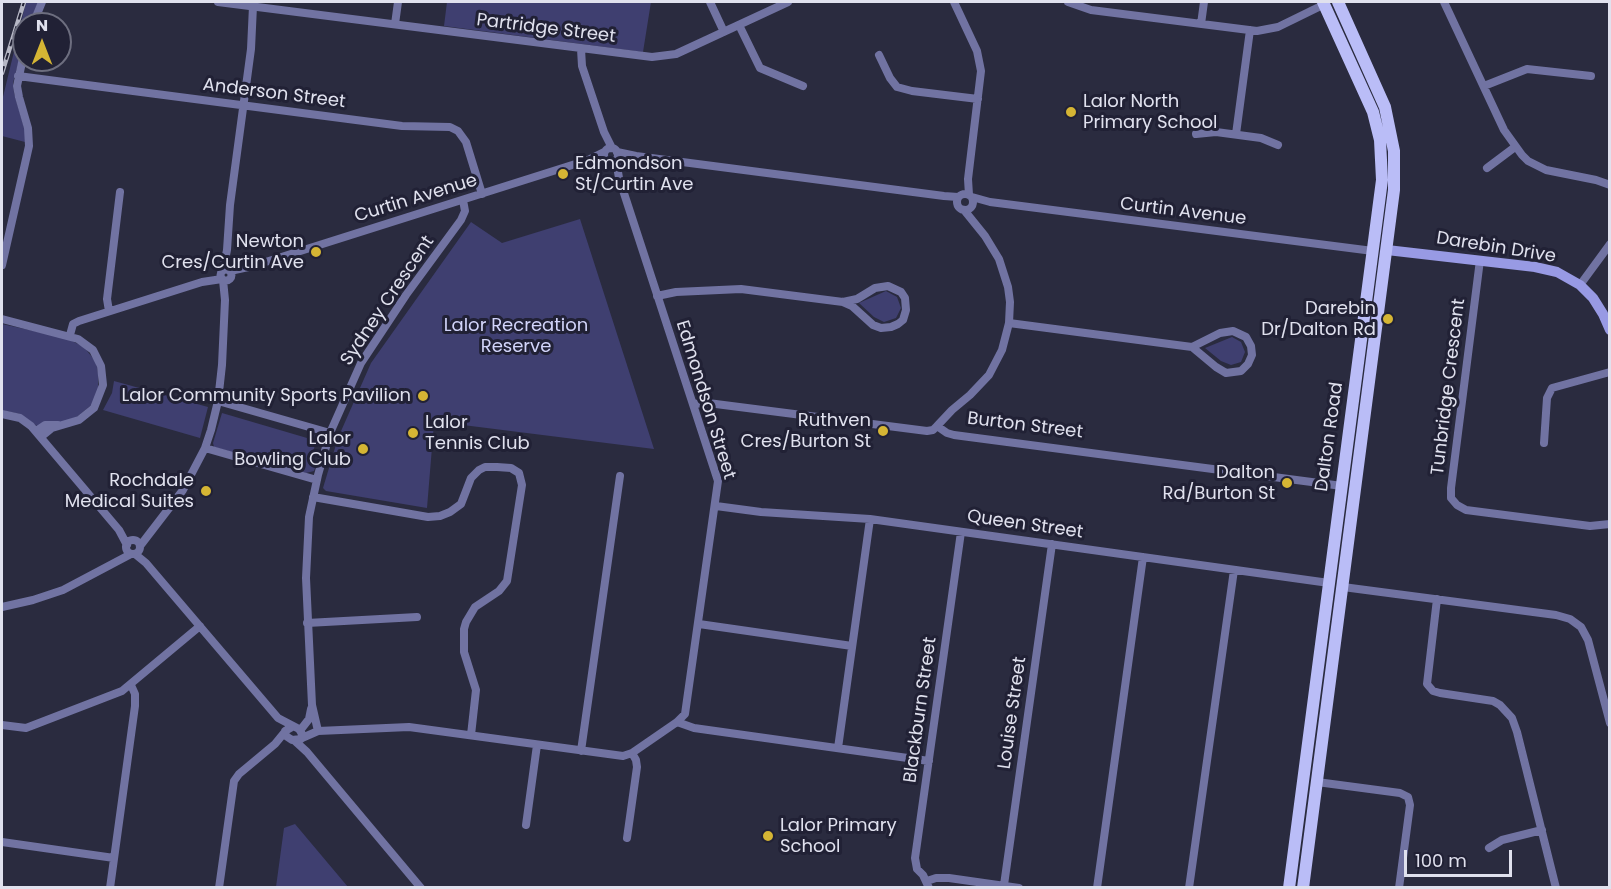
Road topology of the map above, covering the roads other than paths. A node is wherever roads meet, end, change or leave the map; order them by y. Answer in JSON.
{"nodes":[{"id":1,"x":218,"y":2,"type":"edge"},
{"id":2,"x":398,"y":2,"type":"edge"},
{"id":3,"x":710,"y":2,"type":"edge"},
{"id":4,"x":788,"y":2,"type":"edge"},
{"id":5,"x":954,"y":2,"type":"edge"},
{"id":6,"x":1068,"y":2,"type":"edge"},
{"id":7,"x":1204,"y":2,"type":"edge"},
{"id":8,"x":1326,"y":2,"type":"edge"},
{"id":9,"x":1338,"y":2,"type":"edge"},
{"id":10,"x":1444,"y":2,"type":"edge"},
{"id":11,"x":253,"y":6,"type":"junction"},
{"id":12,"x":395,"y":24,"type":"junction"},
{"id":13,"x":1201,"y":24,"type":"junction"},
{"id":14,"x":739,"y":25,"type":"junction"},
{"id":15,"x":1250,"y":30,"type":"junction"},
{"id":16,"x":724,"y":32,"type":"junction"},
{"id":17,"x":581,"y":49,"type":"junction"},
{"id":18,"x":879,"y":55,"type":"dead end"},
{"id":19,"x":19,"y":72,"type":"edge"},
{"id":20,"x":1591,"y":75,"type":"dead end"},
{"id":21,"x":18,"y":76,"type":"junction"},
{"id":22,"x":804,"y":86,"type":"dead end"},
{"id":23,"x":1484,"y":86,"type":"junction"},
{"id":24,"x":978,"y":99,"type":"junction"},
{"id":25,"x":243,"y":105,"type":"junction"},
{"id":26,"x":1196,"y":134,"type":"dead end"},
{"id":27,"x":1236,"y":134,"type":"junction"},
{"id":28,"x":1278,"y":145,"type":"dead end"},
{"id":29,"x":1515,"y":147,"type":"junction"},
{"id":30,"x":611,"y":155,"type":"junction"},
{"id":31,"x":1487,"y":168,"type":"dead end"},
{"id":32,"x":1610,"y":185,"type":"edge"},
{"id":33,"x":120,"y":192,"type":"dead end"},
{"id":34,"x":482,"y":194,"type":"junction"},
{"id":35,"x":463,"y":200,"type":"junction"},
{"id":36,"x":966,"y":201,"type":"junction"},
{"id":37,"x":1610,"y":244,"type":"edge"},
{"id":38,"x":1387,"y":249,"type":"junction"},
{"id":39,"x":1373,"y":251,"type":"junction"},
{"id":40,"x":1480,"y":260,"type":"junction"},
{"id":41,"x":2,"y":265,"type":"edge"},
{"id":42,"x":226,"y":275,"type":"junction"},
{"id":43,"x":1580,"y":285,"type":"junction"},
{"id":44,"x":657,"y":296,"type":"junction"},
{"id":45,"x":843,"y":302,"type":"junction"},
{"id":46,"x":109,"y":311,"type":"junction"},
{"id":47,"x":2,"y":319,"type":"edge"},
{"id":48,"x":1009,"y":323,"type":"junction"},
{"id":49,"x":1610,"y":330,"type":"edge"},
{"id":50,"x":70,"y":335,"type":"junction"},
{"id":51,"x":1192,"y":347,"type":"junction"},
{"id":52,"x":1610,"y":372,"type":"edge"},
{"id":53,"x":219,"y":401,"type":"junction"},
{"id":54,"x":693,"y":404,"type":"junction"},
{"id":55,"x":2,"y":414,"type":"edge"},
{"id":56,"x":937,"y":426,"type":"junction"},
{"id":57,"x":330,"y":433,"type":"junction"},
{"id":58,"x":38,"y":434,"type":"junction"},
{"id":59,"x":1545,"y":443,"type":"dead end"},
{"id":60,"x":205,"y":448,"type":"junction"},
{"id":61,"x":620,"y":476,"type":"dead end"},
{"id":62,"x":317,"y":480,"type":"junction"},
{"id":63,"x":1342,"y":486,"type":"junction"},
{"id":64,"x":1356,"y":488,"type":"junction"},
{"id":65,"x":313,"y":498,"type":"junction"},
{"id":66,"x":716,"y":506,"type":"junction"},
{"id":67,"x":870,"y":519,"type":"junction"},
{"id":68,"x":1610,"y":524,"type":"edge"},
{"id":69,"x":961,"y":532,"type":"junction"},
{"id":70,"x":1052,"y":544,"type":"junction"},
{"id":71,"x":134,"y":547,"type":"junction"},
{"id":72,"x":1143,"y":557,"type":"junction"},
{"id":73,"x":1234,"y":570,"type":"junction"},
{"id":74,"x":1329,"y":583,"type":"junction"},
{"id":75,"x":1342,"y":587,"type":"junction"},
{"id":76,"x":1437,"y":599,"type":"junction"},
{"id":77,"x":2,"y":607,"type":"edge"},
{"id":78,"x":417,"y":617,"type":"dead end"},
{"id":79,"x":307,"y":623,"type":"junction"},
{"id":80,"x":699,"y":624,"type":"junction"},
{"id":81,"x":200,"y":626,"type":"junction"},
{"id":82,"x":852,"y":646,"type":"junction"},
{"id":83,"x":131,"y":685,"type":"junction"},
{"id":84,"x":312,"y":705,"type":"junction"},
{"id":85,"x":677,"y":722,"type":"junction"},
{"id":86,"x":1610,"y":723,"type":"edge"},
{"id":87,"x":2,"y":725,"type":"edge"},
{"id":88,"x":318,"y":731,"type":"junction"},
{"id":89,"x":294,"y":734,"type":"junction"},
{"id":90,"x":471,"y":735,"type":"junction"},
{"id":91,"x":537,"y":744,"type":"junction"},
{"id":92,"x":838,"y":748,"type":"junction"},
{"id":93,"x":581,"y":751,"type":"junction"},
{"id":94,"x":632,"y":753,"type":"junction"},
{"id":95,"x":928,"y":761,"type":"junction"},
{"id":96,"x":1317,"y":782,"type":"junction"},
{"id":97,"x":526,"y":825,"type":"dead end"},
{"id":98,"x":1542,"y":830,"type":"junction"},
{"id":99,"x":627,"y":838,"type":"dead end"},
{"id":100,"x":2,"y":842,"type":"edge"},
{"id":101,"x":1489,"y":848,"type":"dead end"},
{"id":102,"x":114,"y":858,"type":"junction"},
{"id":103,"x":928,"y":884,"type":"edge"},
{"id":104,"x":1004,"y":885,"type":"junction"},
{"id":105,"x":110,"y":888,"type":"edge"},
{"id":106,"x":219,"y":888,"type":"edge"},
{"id":107,"x":421,"y":888,"type":"edge"},
{"id":108,"x":1018,"y":888,"type":"edge"},
{"id":109,"x":1097,"y":888,"type":"edge"},
{"id":110,"x":1189,"y":888,"type":"edge"},
{"id":111,"x":1289,"y":888,"type":"edge"},
{"id":112,"x":1303,"y":888,"type":"edge"},
{"id":113,"x":1399,"y":888,"type":"edge"},
{"id":114,"x":1556,"y":888,"type":"edge"}],
"edges":[{"from":1,"to":11,"type":"street","name":"Partridge Street"},
{"from":2,"to":12,"type":"street"},
{"from":3,"to":16,"type":"street"},
{"from":4,"to":14,"type":"street","name":"Partridge Street"},
{"from":5,"to":24,"type":"street"},
{"from":6,"to":13,"type":"street"},
{"from":7,"to":13,"type":"street"},
{"from":8,"to":15,"type":"street"},
{"from":8,"to":39,"type":"main road","name":"Dalton Road"},
{"from":9,"to":38,"type":"main road","name":"Dalton Road"},
{"from":10,"to":23,"type":"street"},
{"from":11,"to":12,"type":"street","name":"Partridge Street"},
{"from":11,"to":25,"type":"street"},
{"from":12,"to":17,"type":"street","name":"Partridge Street"},
{"from":13,"to":15,"type":"street"},
{"from":14,"to":16,"type":"street","name":"Partridge Street"},
{"from":14,"to":22,"type":"street"},
{"from":15,"to":27,"type":"street"},
{"from":16,"to":17,"type":"street","name":"Partridge Street"},
{"from":17,"to":30,"type":"street","name":"Edmondson Street"},
{"from":18,"to":24,"type":"street"},
{"from":19,"to":21,"type":"street"},
{"from":20,"to":23,"type":"street"},
{"from":21,"to":25,"type":"street","name":"Anderson Street"},
{"from":21,"to":41,"type":"street"},
{"from":23,"to":29,"type":"street"},
{"from":24,"to":36,"type":"street"},
{"from":25,"to":34,"type":"street","name":"Anderson Street"},
{"from":25,"to":42,"type":"street"},
{"from":26,"to":27,"type":"street"},
{"from":27,"to":28,"type":"street"},
{"from":29,"to":31,"type":"street"},
{"from":29,"to":32,"type":"street"},
{"from":30,"to":34,"type":"street","name":"Curtin Avenue"},
{"from":30,"to":36,"type":"street","name":"Curtin Avenue"},
{"from":30,"to":44,"type":"street","name":"Edmondson Street"},
{"from":33,"to":46,"type":"street"},
{"from":34,"to":35,"type":"street","name":"Curtin Avenue"},
{"from":35,"to":42,"type":"street","name":"Curtin Avenue"},
{"from":35,"to":57,"type":"street","name":"Sydney Crescent"},
{"from":36,"to":39,"type":"street","name":"Curtin Avenue"},
{"from":36,"to":48,"type":"street"},
{"from":37,"to":43,"type":"street"},
{"from":38,"to":40,"type":"street","name":"Darebin Drive"},
{"from":38,"to":64,"type":"main road","name":"Dalton Road"},
{"from":39,"to":63,"type":"main road","name":"Dalton Road"},
{"from":40,"to":43,"type":"street","name":"Darebin Drive"},
{"from":40,"to":68,"type":"street","name":"Tunbridge Crescent"},
{"from":42,"to":46,"type":"street","name":"Curtin Avenue"},
{"from":42,"to":53,"type":"street"},
{"from":43,"to":49,"type":"street","name":"Darebin Drive"},
{"from":44,"to":45,"type":"street"},
{"from":44,"to":54,"type":"street","name":"Edmondson Street"},
{"from":45,"to":45,"type":"street"},
{"from":46,"to":50,"type":"street","name":"Curtin Avenue"},
{"from":47,"to":50,"type":"street"},
{"from":48,"to":51,"type":"street"},
{"from":48,"to":56,"type":"street"},
{"from":50,"to":58,"type":"street"},
{"from":51,"to":51,"type":"street"},
{"from":52,"to":59,"type":"street"},
{"from":53,"to":57,"type":"street"},
{"from":53,"to":60,"type":"street"},
{"from":54,"to":56,"type":"street","name":"Burton Street"},
{"from":54,"to":66,"type":"street","name":"Edmondson Street"},
{"from":55,"to":58,"type":"street"},
{"from":56,"to":63,"type":"street","name":"Burton Street"},
{"from":57,"to":62,"type":"street","name":"Sydney Crescent"},
{"from":58,"to":71,"type":"street"},
{"from":60,"to":62,"type":"street"},
{"from":60,"to":71,"type":"street"},
{"from":61,"to":93,"type":"street"},
{"from":62,"to":65,"type":"street","name":"Sydney Crescent"},
{"from":63,"to":64,"type":"main road","name":"Burton Street"},
{"from":63,"to":74,"type":"main road","name":"Dalton Road"},
{"from":64,"to":75,"type":"main road","name":"Dalton Road"},
{"from":65,"to":79,"type":"street","name":"Sydney Crescent"},
{"from":65,"to":90,"type":"street"},
{"from":66,"to":67,"type":"street","name":"Queen Street"},
{"from":66,"to":80,"type":"street","name":"Edmondson Street"},
{"from":67,"to":69,"type":"street","name":"Queen Street"},
{"from":67,"to":82,"type":"street"},
{"from":69,"to":70,"type":"street","name":"Queen Street"},
{"from":69,"to":95,"type":"street","name":"Blackburn Street"},
{"from":70,"to":72,"type":"street","name":"Queen Street"},
{"from":70,"to":104,"type":"street","name":"Louise Street"},
{"from":71,"to":77,"type":"street"},
{"from":71,"to":81,"type":"street"},
{"from":72,"to":73,"type":"street","name":"Queen Street"},
{"from":72,"to":109,"type":"street"},
{"from":73,"to":74,"type":"street","name":"Queen Street"},
{"from":73,"to":110,"type":"street"},
{"from":74,"to":111,"type":"main road","name":"Dalton Road"},
{"from":75,"to":76,"type":"street"},
{"from":75,"to":96,"type":"main road","name":"Dalton Road"},
{"from":76,"to":86,"type":"street"},
{"from":76,"to":98,"type":"street"},
{"from":78,"to":79,"type":"street"},
{"from":79,"to":84,"type":"street","name":"Sydney Crescent"},
{"from":80,"to":82,"type":"street"},
{"from":80,"to":85,"type":"street","name":"Edmondson Street"},
{"from":81,"to":83,"type":"street"},
{"from":81,"to":89,"type":"street"},
{"from":82,"to":92,"type":"street"},
{"from":83,"to":87,"type":"street"},
{"from":83,"to":102,"type":"street"},
{"from":84,"to":88,"type":"street","name":"Sydney Crescent"},
{"from":84,"to":89,"type":"street","name":"Sydney Crescent"},
{"from":85,"to":92,"type":"street"},
{"from":85,"to":94,"type":"street"},
{"from":88,"to":89,"type":"street"},
{"from":88,"to":90,"type":"street"},
{"from":89,"to":106,"type":"street"},
{"from":89,"to":107,"type":"street"},
{"from":90,"to":91,"type":"street"},
{"from":91,"to":93,"type":"street"},
{"from":91,"to":97,"type":"street"},
{"from":92,"to":95,"type":"street"},
{"from":93,"to":94,"type":"street"},
{"from":94,"to":99,"type":"street"},
{"from":95,"to":103,"type":"street","name":"Blackburn Street"},
{"from":96,"to":112,"type":"main road","name":"Dalton Road"},
{"from":96,"to":113,"type":"street"},
{"from":98,"to":101,"type":"street"},
{"from":98,"to":114,"type":"street"},
{"from":100,"to":102,"type":"street"},
{"from":102,"to":105,"type":"street"},
{"from":103,"to":104,"type":"street"},
{"from":104,"to":108,"type":"street"}]}
